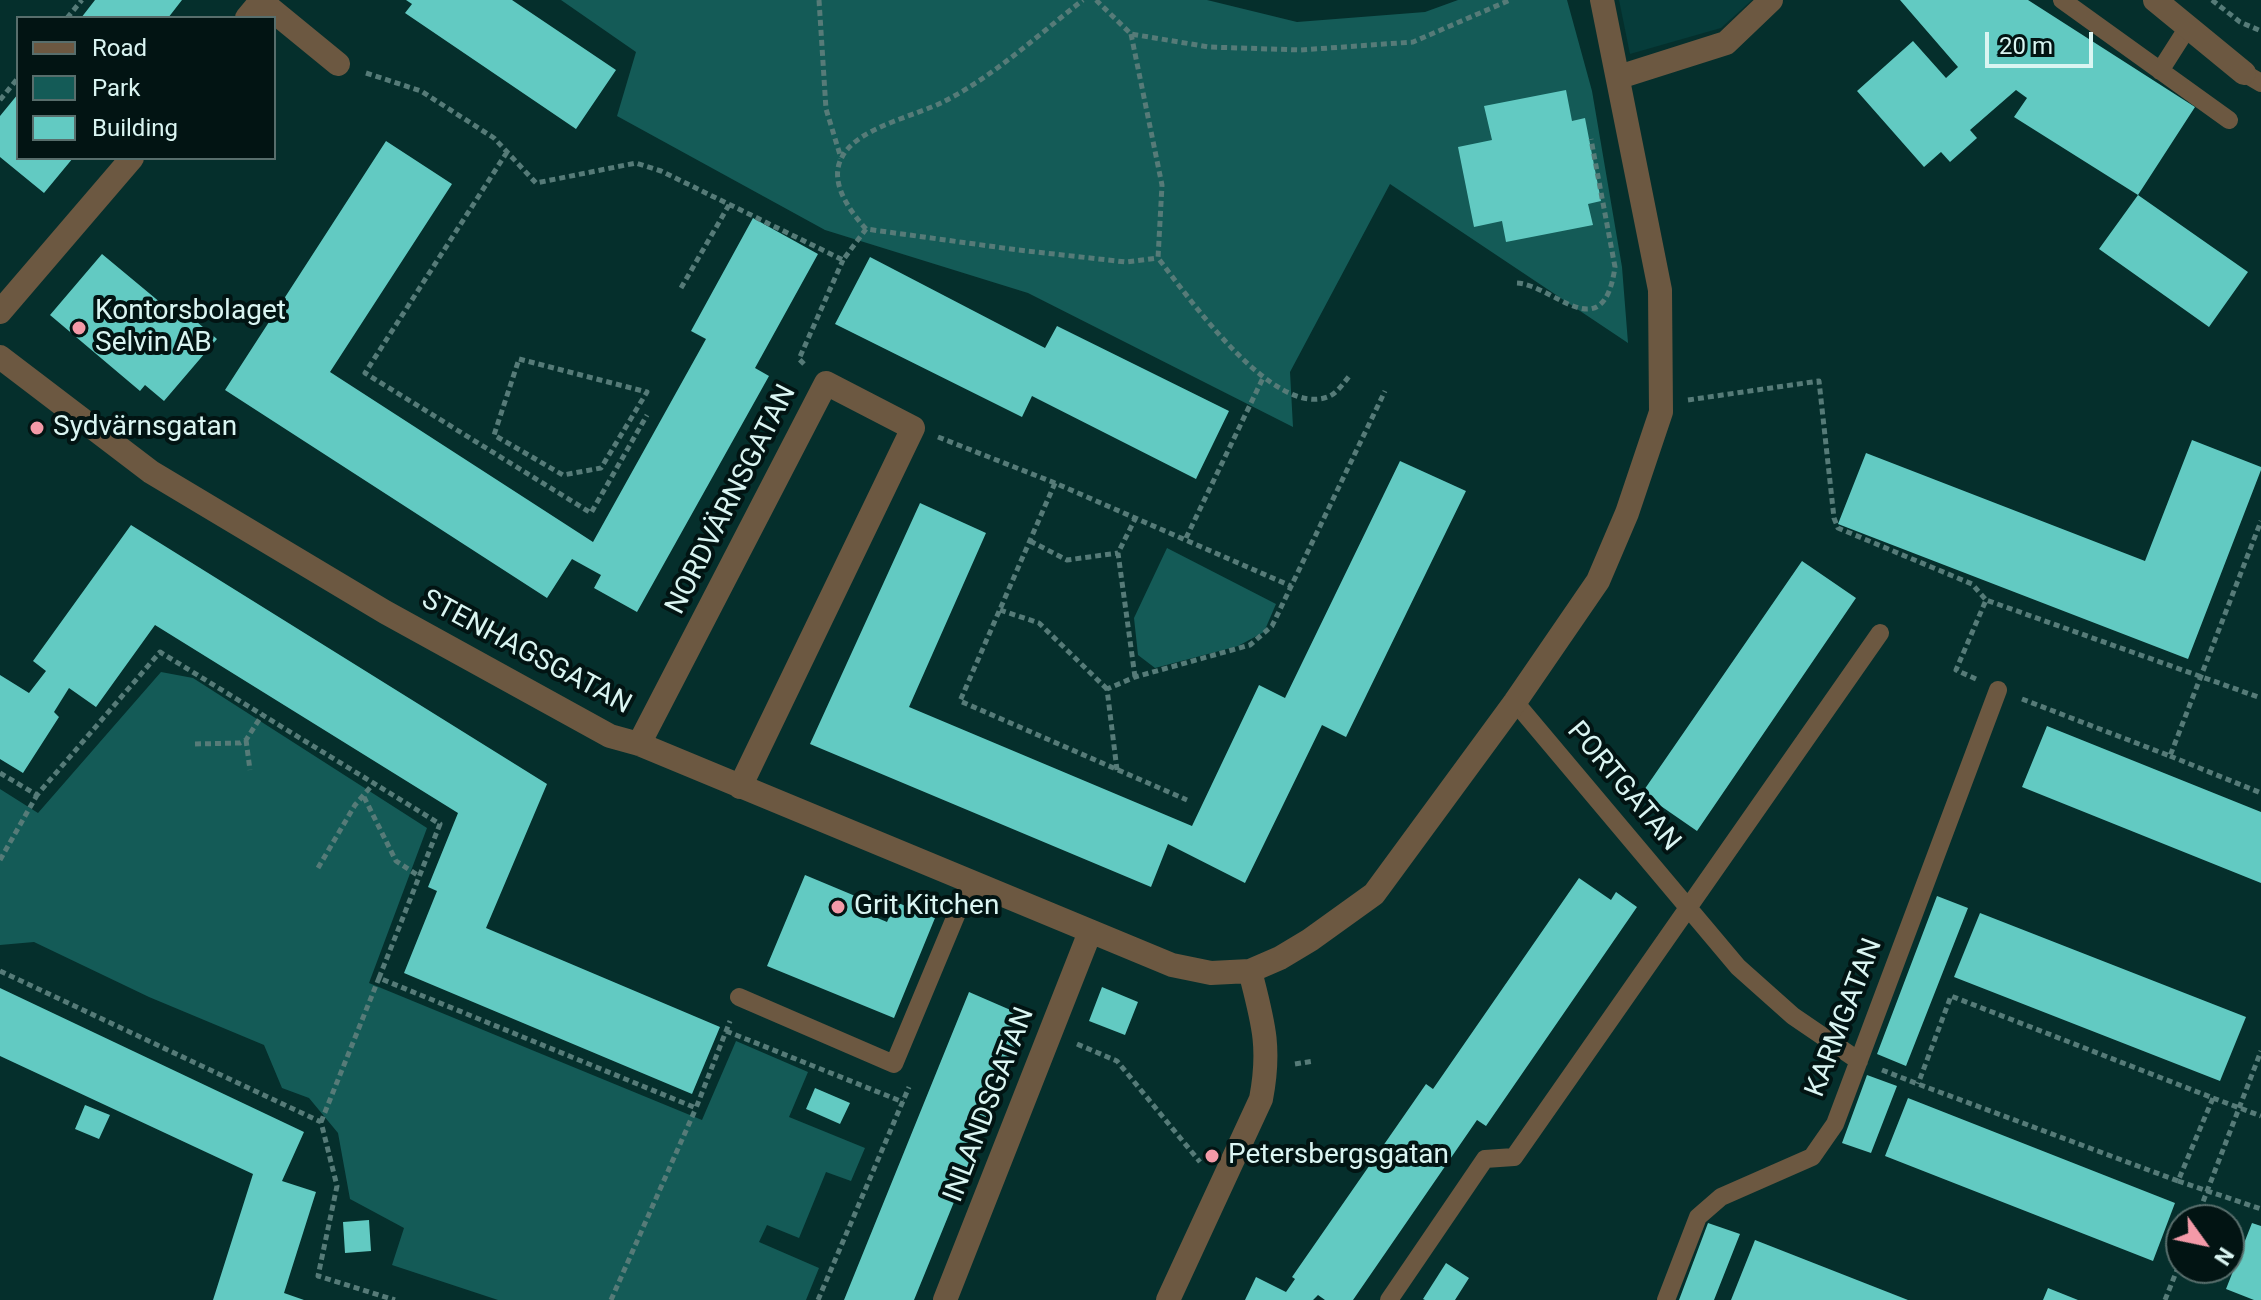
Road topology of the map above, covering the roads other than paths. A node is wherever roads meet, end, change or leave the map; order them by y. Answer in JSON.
{"nodes":[{"id":1,"x":1602,"y":0,"type":"edge"},
{"id":2,"x":1771,"y":0,"type":"edge"},
{"id":3,"x":2062,"y":0,"type":"edge"},
{"id":4,"x":2155,"y":0,"type":"edge"},
{"id":5,"x":249,"y":16,"type":"edge"},
{"id":6,"x":2188,"y":27,"type":"junction"},
{"id":7,"x":338,"y":64,"type":"road end"},
{"id":8,"x":2160,"y":71,"type":"junction"},
{"id":9,"x":1619,"y":77,"type":"junction"},
{"id":10,"x":2252,"y":78,"type":"edge"},
{"id":11,"x":2229,"y":120,"type":"dead end"},
{"id":12,"x":130,"y":160,"type":"edge"},
{"id":13,"x":0,"y":312,"type":"edge"},
{"id":14,"x":0,"y":357,"type":"edge"},
{"id":15,"x":1880,"y":633,"type":"dead end"},
{"id":16,"x":1998,"y":690,"type":"road end"},
{"id":17,"x":1515,"y":702,"type":"junction"},
{"id":18,"x":639,"y":744,"type":"junction"},
{"id":19,"x":740,"y":787,"type":"junction"},
{"id":20,"x":970,"y":882,"type":"junction"},
{"id":21,"x":1688,"y":908,"type":"junction"},
{"id":22,"x":1090,"y":932,"type":"junction"},
{"id":23,"x":1250,"y":971,"type":"junction"},
{"id":24,"x":736,"y":1004,"type":"road end"},
{"id":25,"x":1859,"y":1061,"type":"junction"},
{"id":26,"x":945,"y":1300,"type":"edge"},
{"id":27,"x":1168,"y":1300,"type":"edge"},
{"id":28,"x":1389,"y":1300,"type":"edge"},
{"id":29,"x":1666,"y":1300,"type":"edge"}],
"edges":[{"from":1,"to":9,"type":"street"},
{"from":2,"to":9,"type":"street"},
{"from":3,"to":8,"type":"lane"},
{"from":4,"to":6,"type":"street"},
{"from":5,"to":7,"type":"street"},
{"from":6,"to":8,"type":"lane"},
{"from":6,"to":10,"type":"street"},
{"from":8,"to":11,"type":"lane"},
{"from":9,"to":17,"type":"street"},
{"from":12,"to":13,"type":"street"},
{"from":14,"to":18,"type":"street","name":"STENHAGSGATAN"},
{"from":15,"to":21,"type":"lane"},
{"from":16,"to":25,"type":"lane","name":"KARMGATAN"},
{"from":17,"to":21,"type":"lane","name":"PORTGATAN"},
{"from":17,"to":23,"type":"street"},
{"from":18,"to":19,"type":"street","name":"STENHAGSGATAN"},
{"from":18,"to":19,"type":"street","name":"NORDVÄRNSGATAN"},
{"from":19,"to":20,"type":"street","name":"STENHAGSGATAN"},
{"from":20,"to":22,"type":"street","name":"STENHAGSGATAN"},
{"from":20,"to":24,"type":"lane"},
{"from":21,"to":25,"type":"lane","name":"PORTGATAN"},
{"from":21,"to":28,"type":"lane"},
{"from":22,"to":23,"type":"street","name":"STENHAGSGATAN"},
{"from":22,"to":26,"type":"street","name":"INLANDSGATAN"},
{"from":23,"to":27,"type":"street"},
{"from":25,"to":29,"type":"lane","name":"KARMGATAN"}]}
